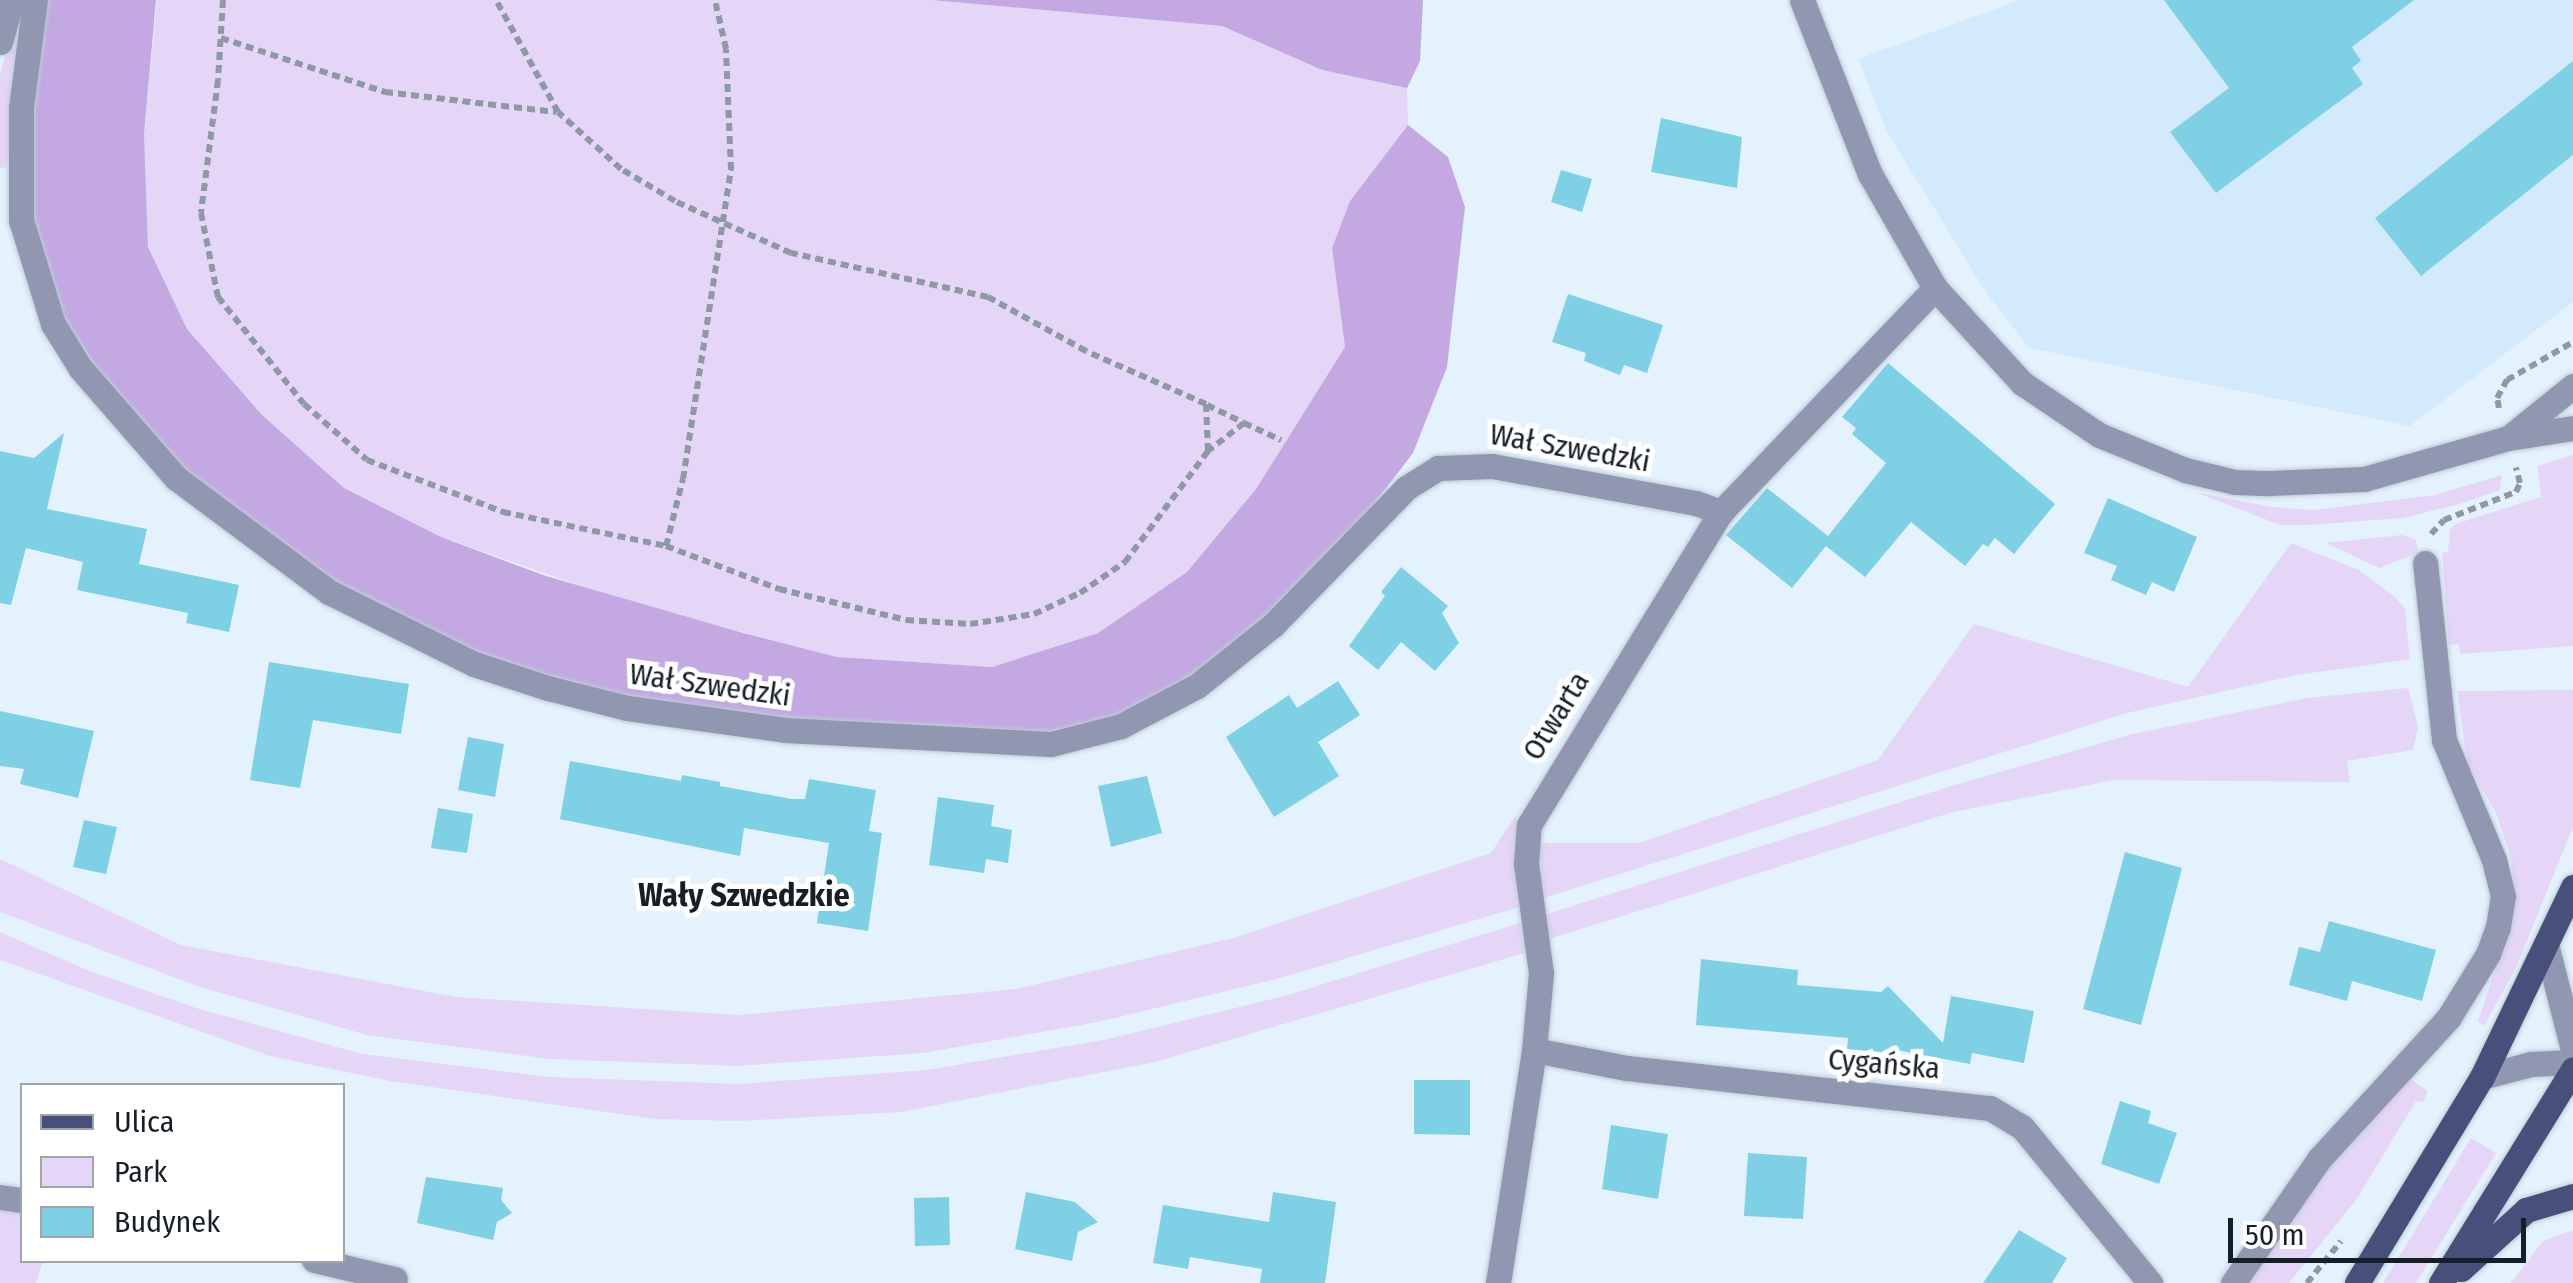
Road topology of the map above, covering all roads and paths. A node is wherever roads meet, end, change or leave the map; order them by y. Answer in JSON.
{"nodes":[{"id":1,"x":12,"y":0,"type":"edge"},
{"id":2,"x":35,"y":0,"type":"edge"},
{"id":3,"x":223,"y":0,"type":"edge"},
{"id":4,"x":496,"y":0,"type":"edge"},
{"id":5,"x":716,"y":0,"type":"edge"},
{"id":6,"x":1802,"y":0,"type":"edge"},
{"id":7,"x":221,"y":38,"type":"junction"},
{"id":8,"x":0,"y":42,"type":"edge"},
{"id":9,"x":558,"y":112,"type":"junction"},
{"id":10,"x":725,"y":224,"type":"junction"},
{"id":11,"x":1935,"y":288,"type":"junction"},
{"id":12,"x":2573,"y":342,"type":"edge"},
{"id":13,"x":2573,"y":386,"type":"edge"},
{"id":14,"x":1206,"y":404,"type":"junction"},
{"id":15,"x":2499,"y":407,"type":"dead end"},
{"id":16,"x":1244,"y":423,"type":"junction"},
{"id":17,"x":2573,"y":428,"type":"edge"},
{"id":18,"x":2508,"y":438,"type":"junction"},
{"id":19,"x":1282,"y":440,"type":"dead end"},
{"id":20,"x":1208,"y":451,"type":"junction"},
{"id":21,"x":2516,"y":470,"type":"dead end"},
{"id":22,"x":1721,"y":512,"type":"junction"},
{"id":23,"x":666,"y":546,"type":"junction"},
{"id":24,"x":2426,"y":564,"type":"joint"},
{"id":25,"x":2573,"y":887,"type":"edge"},
{"id":26,"x":2547,"y":948,"type":"junction"},
{"id":27,"x":1534,"y":1050,"type":"junction"},
{"id":28,"x":2573,"y":1050,"type":"edge"},
{"id":29,"x":2573,"y":1065,"type":"edge"},
{"id":30,"x":2482,"y":1077,"type":"junction"},
{"id":31,"x":2573,"y":1196,"type":"edge"},
{"id":32,"x":327,"y":1263,"type":"edge"},
{"id":33,"x":395,"y":1279,"type":"dead end"},
{"id":34,"x":1498,"y":1283,"type":"edge"},
{"id":35,"x":2150,"y":1283,"type":"edge"},
{"id":36,"x":2233,"y":1283,"type":"edge"},
{"id":37,"x":2357,"y":1283,"type":"edge"},
{"id":38,"x":2444,"y":1283,"type":"edge"}],
"edges":[{"from":1,"to":8,"type":"street"},
{"from":2,"to":22,"type":"street","name":"Wał Szwedzki"},
{"from":3,"to":7,"type":"path"},
{"from":4,"to":9,"type":"path"},
{"from":5,"to":10,"type":"path"},
{"from":6,"to":11,"type":"street"},
{"from":7,"to":9,"type":"path"},
{"from":7,"to":23,"type":"path"},
{"from":9,"to":10,"type":"path"},
{"from":10,"to":14,"type":"path"},
{"from":10,"to":23,"type":"path"},
{"from":11,"to":18,"type":"street"},
{"from":11,"to":22,"type":"street","name":"Otwarta"},
{"from":12,"to":15,"type":"path"},
{"from":13,"to":18,"type":"street"},
{"from":14,"to":16,"type":"path"},
{"from":14,"to":20,"type":"path"},
{"from":16,"to":19,"type":"path"},
{"from":16,"to":20,"type":"path"},
{"from":17,"to":18,"type":"street"},
{"from":20,"to":23,"type":"path"},
{"from":21,"to":24,"type":"path"},
{"from":22,"to":27,"type":"street","name":"Otwarta"},
{"from":24,"to":36,"type":"street"},
{"from":25,"to":26,"type":"main road"},
{"from":26,"to":28,"type":"street"},
{"from":26,"to":30,"type":"main road"},
{"from":27,"to":34,"type":"street","name":"Otwarta"},
{"from":27,"to":35,"type":"street","name":"Cygańska"},
{"from":29,"to":30,"type":"street"},
{"from":29,"to":38,"type":"main road"},
{"from":30,"to":37,"type":"main road"},
{"from":31,"to":38,"type":"main road"},
{"from":32,"to":33,"type":"street"}]}
